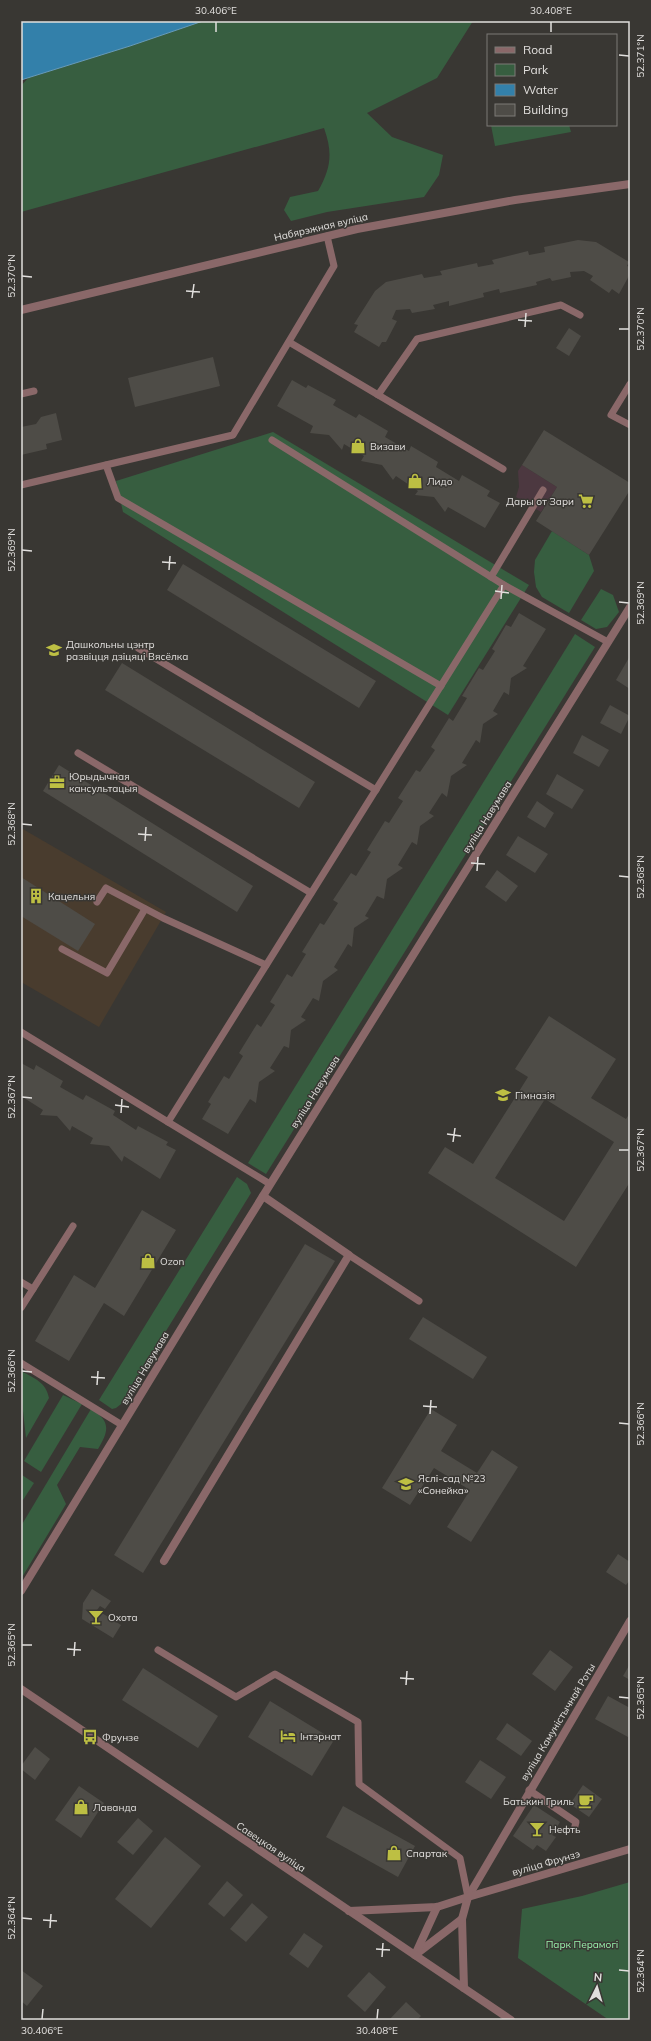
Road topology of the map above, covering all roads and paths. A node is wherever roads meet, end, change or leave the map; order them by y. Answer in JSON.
{"nodes":[{"id":1,"x":630,"y":184,"type":"edge"},
{"id":2,"x":327,"y":236,"type":"junction"},
{"id":3,"x":21,"y":310,"type":"edge"},
{"id":4,"x":580,"y":315,"type":"dead end"},
{"id":5,"x":289,"y":342,"type":"junction"},
{"id":6,"x":630,"y":384,"type":"edge"},
{"id":7,"x":34,"y":391,"type":"dead end"},
{"id":8,"x":21,"y":394,"type":"edge"},
{"id":9,"x":378,"y":395,"type":"junction"},
{"id":10,"x":630,"y":425,"type":"edge"},
{"id":11,"x":272,"y":440,"type":"dead end"},
{"id":12,"x":106,"y":465,"type":"junction"},
{"id":13,"x":504,"y":469,"type":"dead end"},
{"id":14,"x":21,"y":485,"type":"edge"},
{"id":15,"x":543,"y":490,"type":"dead end"},
{"id":16,"x":491,"y":576,"type":"junction"},
{"id":17,"x":504,"y":585,"type":"junction"},
{"id":18,"x":630,"y":607,"type":"edge"},
{"id":19,"x":608,"y":642,"type":"junction"},
{"id":20,"x":138,"y":648,"type":"dead end"},
{"id":21,"x":441,"y":686,"type":"junction"},
{"id":22,"x":78,"y":753,"type":"dead end"},
{"id":23,"x":376,"y":790,"type":"junction"},
{"id":24,"x":311,"y":893,"type":"junction"},
{"id":25,"x":97,"y":902,"type":"dead end"},
{"id":26,"x":145,"y":909,"type":"junction"},
{"id":27,"x":62,"y":949,"type":"dead end"},
{"id":28,"x":266,"y":965,"type":"junction"},
{"id":29,"x":21,"y":1032,"type":"edge"},
{"id":30,"x":168,"y":1122,"type":"junction"},
{"id":31,"x":270,"y":1184,"type":"junction"},
{"id":32,"x":263,"y":1196,"type":"junction"},
{"id":33,"x":73,"y":1226,"type":"dead end"},
{"id":34,"x":349,"y":1254,"type":"junction"},
{"id":35,"x":21,"y":1282,"type":"edge"},
{"id":36,"x":33,"y":1289,"type":"junction"},
{"id":37,"x":418,"y":1300,"type":"dead end"},
{"id":38,"x":21,"y":1308,"type":"edge"},
{"id":39,"x":21,"y":1363,"type":"edge"},
{"id":40,"x":122,"y":1425,"type":"junction"},
{"id":41,"x":164,"y":1561,"type":"dead end"},
{"id":42,"x":21,"y":1591,"type":"edge"},
{"id":43,"x":630,"y":1621,"type":"edge"},
{"id":44,"x":158,"y":1650,"type":"dead end"},
{"id":45,"x":21,"y":1689,"type":"edge"},
{"id":46,"x":529,"y":1790,"type":"junction"},
{"id":47,"x":574,"y":1830,"type":"dead end"},
{"id":48,"x":630,"y":1849,"type":"edge"},
{"id":49,"x":468,"y":1897,"type":"junction"},
{"id":50,"x":436,"y":1907,"type":"junction"},
{"id":51,"x":349,"y":1911,"type":"junction"},
{"id":52,"x":462,"y":1919,"type":"junction"},
{"id":53,"x":415,"y":1955,"type":"junction"},
{"id":54,"x":464,"y":1988,"type":"junction"},
{"id":55,"x":511,"y":2020,"type":"edge"}],
"edges":[{"from":1,"to":2,"type":"street","name":"Набярэжная вуліца"},
{"from":2,"to":3,"type":"street","name":"Набярэжная вуліца"},
{"from":2,"to":5,"type":"lane"},
{"from":4,"to":9,"type":"lane"},
{"from":5,"to":9,"type":"lane"},
{"from":5,"to":12,"type":"lane"},
{"from":6,"to":10,"type":"lane"},
{"from":7,"to":8,"type":"lane"},
{"from":9,"to":13,"type":"lane"},
{"from":11,"to":16,"type":"lane"},
{"from":12,"to":14,"type":"lane"},
{"from":12,"to":21,"type":"lane"},
{"from":15,"to":16,"type":"lane"},
{"from":16,"to":17,"type":"lane"},
{"from":17,"to":19,"type":"lane"},
{"from":17,"to":21,"type":"lane"},
{"from":18,"to":19,"type":"street","name":"вуліца Навумава"},
{"from":19,"to":31,"type":"street","name":"вуліца Навумава"},
{"from":20,"to":23,"type":"lane"},
{"from":21,"to":23,"type":"lane"},
{"from":22,"to":24,"type":"lane"},
{"from":23,"to":24,"type":"lane"},
{"from":24,"to":28,"type":"lane"},
{"from":25,"to":26,"type":"lane"},
{"from":26,"to":27,"type":"lane"},
{"from":26,"to":28,"type":"lane"},
{"from":28,"to":30,"type":"lane"},
{"from":29,"to":30,"type":"lane"},
{"from":30,"to":31,"type":"lane"},
{"from":31,"to":32,"type":"street","name":"вуліца Навумава"},
{"from":32,"to":34,"type":"street"},
{"from":32,"to":40,"type":"street","name":"вуліца Навумава"},
{"from":33,"to":36,"type":"lane"},
{"from":34,"to":37,"type":"lane"},
{"from":34,"to":41,"type":"street"},
{"from":35,"to":36,"type":"lane"},
{"from":36,"to":38,"type":"lane"},
{"from":39,"to":40,"type":"lane"},
{"from":40,"to":42,"type":"street","name":"вуліца Навумава"},
{"from":43,"to":46,"type":"street","name":"вуліца Камуністычнай Роты"},
{"from":44,"to":49,"type":"lane"},
{"from":45,"to":51,"type":"street","name":"Савецкая вуліца"},
{"from":46,"to":47,"type":"lane"},
{"from":46,"to":49,"type":"street","name":"вуліца Камуністычнай Роты"},
{"from":48,"to":49,"type":"street","name":"вуліца Фрунзэ"},
{"from":49,"to":50,"type":"street","name":"вуліца Фрунзэ"},
{"from":49,"to":52,"type":"street"},
{"from":50,"to":51,"type":"street","name":"вуліца Фрунзэ"},
{"from":50,"to":53,"type":"street"},
{"from":51,"to":53,"type":"street","name":"Савецкая вуліца"},
{"from":52,"to":53,"type":"street"},
{"from":52,"to":54,"type":"street"},
{"from":53,"to":54,"type":"street","name":"Савецкая вуліца"},
{"from":54,"to":55,"type":"street","name":"Савецкая вуліца"}]}
